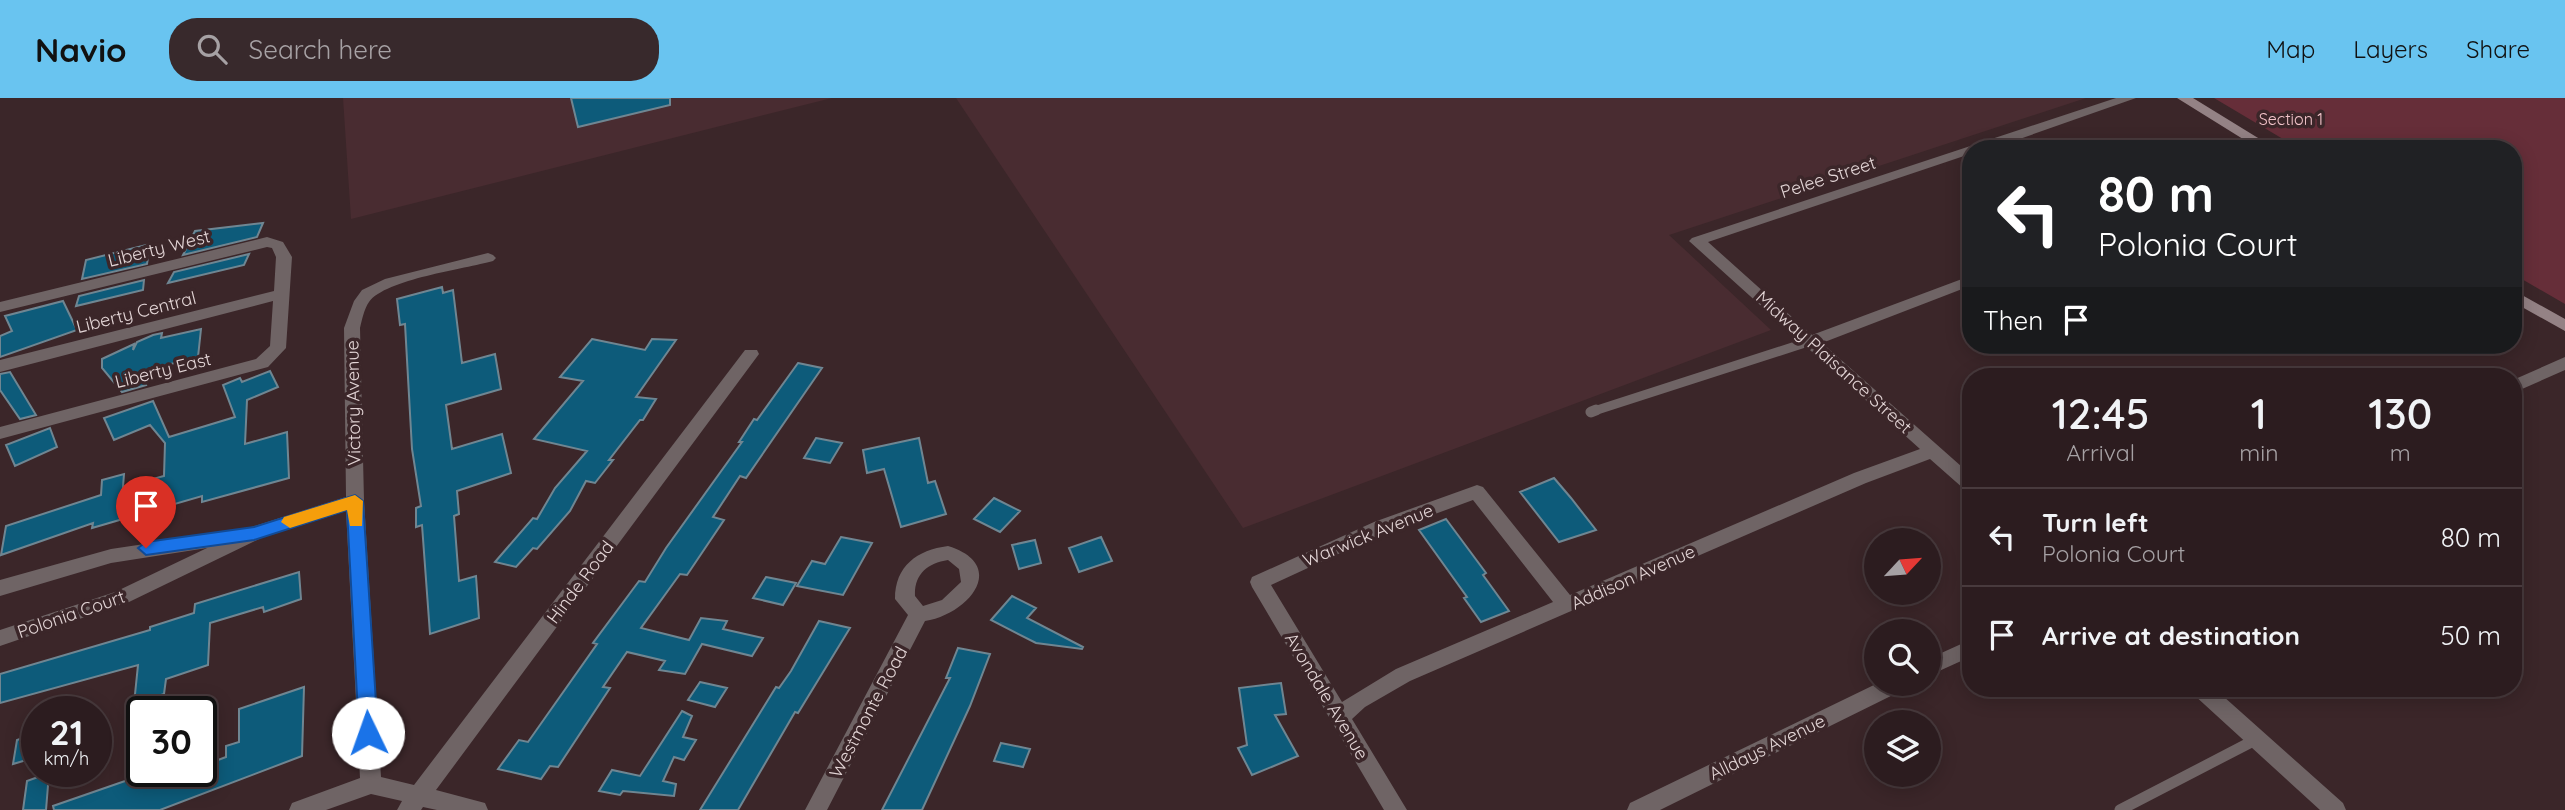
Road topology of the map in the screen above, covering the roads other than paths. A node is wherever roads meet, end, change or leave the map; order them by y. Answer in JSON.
{"nodes":[{"id":1,"x":2184,"y":98,"type":"edge"},
{"id":2,"x":2123,"y":99,"type":"edge"},
{"id":3,"x":2002,"y":140,"type":"edge"},
{"id":4,"x":2254,"y":140,"type":"edge"},
{"id":5,"x":1962,"y":153,"type":"edge"},
{"id":6,"x":1697,"y":241,"type":"joint"},
{"id":7,"x":488,"y":258,"type":"dead end"},
{"id":8,"x":1962,"y":284,"type":"edge"},
{"id":9,"x":282,"y":294,"type":"junction"},
{"id":10,"x":2522,"y":300,"type":"edge"},
{"id":11,"x":0,"y":307,"type":"edge"},
{"id":12,"x":2565,"y":326,"type":"edge"},
{"id":13,"x":1811,"y":341,"type":"junction"},
{"id":14,"x":751,"y":354,"type":"dead end"},
{"id":15,"x":2565,"y":363,"type":"edge"},
{"id":16,"x":0,"y":366,"type":"edge"},
{"id":17,"x":2522,"y":383,"type":"edge"},
{"id":18,"x":1591,"y":412,"type":"dead end"},
{"id":19,"x":0,"y":433,"type":"edge"},
{"id":20,"x":1933,"y":451,"type":"junction"},
{"id":21,"x":1962,"y":477,"type":"edge"},
{"id":22,"x":355,"y":501,"type":"junction"},
{"id":23,"x":254,"y":533,"type":"junction"},
{"id":24,"x":1259,"y":582,"type":"joint"},
{"id":25,"x":0,"y":588,"type":"edge"},
{"id":26,"x":1567,"y":606,"type":"junction"},
{"id":27,"x":919,"y":614,"type":"dead end"},
{"id":28,"x":0,"y":638,"type":"edge"},
{"id":29,"x":1962,"y":652,"type":"edge"},
{"id":30,"x":1941,"y":662,"type":"edge"},
{"id":31,"x":1871,"y":696,"type":"edge"},
{"id":32,"x":2210,"y":697,"type":"edge"},
{"id":33,"x":1340,"y":717,"type":"junction"},
{"id":34,"x":2258,"y":739,"type":"junction"},
{"id":35,"x":371,"y":784,"type":"junction"},
{"id":36,"x":414,"y":803,"type":"edge"},
{"id":37,"x":300,"y":810,"type":"edge"},
{"id":38,"x":477,"y":810,"type":"edge"},
{"id":39,"x":816,"y":810,"type":"edge"},
{"id":40,"x":1396,"y":810,"type":"edge"},
{"id":41,"x":1638,"y":810,"type":"edge"},
{"id":42,"x":2120,"y":810,"type":"edge"},
{"id":43,"x":2335,"y":810,"type":"edge"}],
"edges":[{"from":1,"to":4,"type":"main road"},
{"from":2,"to":3,"type":"street"},
{"from":5,"to":6,"type":"street","name":"Pelee Street"},
{"from":6,"to":13,"type":"street","name":"Midway Plaisance Street"},
{"from":7,"to":22,"type":"street","name":"Victory Avenue"},
{"from":8,"to":13,"type":"street"},
{"from":9,"to":11,"type":"street","name":"Liberty West"},
{"from":9,"to":16,"type":"street","name":"Liberty Central"},
{"from":9,"to":19,"type":"street","name":"Liberty East"},
{"from":10,"to":12,"type":"main road"},
{"from":13,"to":18,"type":"lane"},
{"from":13,"to":20,"type":"street","name":"Midway Plaisance Street"},
{"from":14,"to":36,"type":"street","name":"Hinde Road"},
{"from":15,"to":17,"type":"street"},
{"from":20,"to":21,"type":"street","name":"Midway Plaisance Street"},
{"from":20,"to":26,"type":"street","name":"Addison Avenue"},
{"from":22,"to":23,"type":"street","name":"Polonia Court"},
{"from":22,"to":35,"type":"street","name":"Victory Avenue"},
{"from":23,"to":25,"type":"street","name":"Polonia Court"},
{"from":23,"to":28,"type":"street","name":"Polonia Court"},
{"from":24,"to":26,"type":"street","name":"Warwick Avenue"},
{"from":24,"to":33,"type":"street","name":"Avondale Avenue"},
{"from":26,"to":33,"type":"street","name":"Addison Avenue"},
{"from":27,"to":39,"type":"street","name":"Westmonte Road"},
{"from":29,"to":30,"type":"street"},
{"from":31,"to":41,"type":"street","name":"Alldays Avenue"},
{"from":32,"to":34,"type":"street"},
{"from":33,"to":40,"type":"street","name":"Avondale Avenue"},
{"from":34,"to":42,"type":"lane"},
{"from":34,"to":43,"type":"street"},
{"from":35,"to":36,"type":"street"},
{"from":35,"to":37,"type":"street"},
{"from":36,"to":38,"type":"street"}]}
